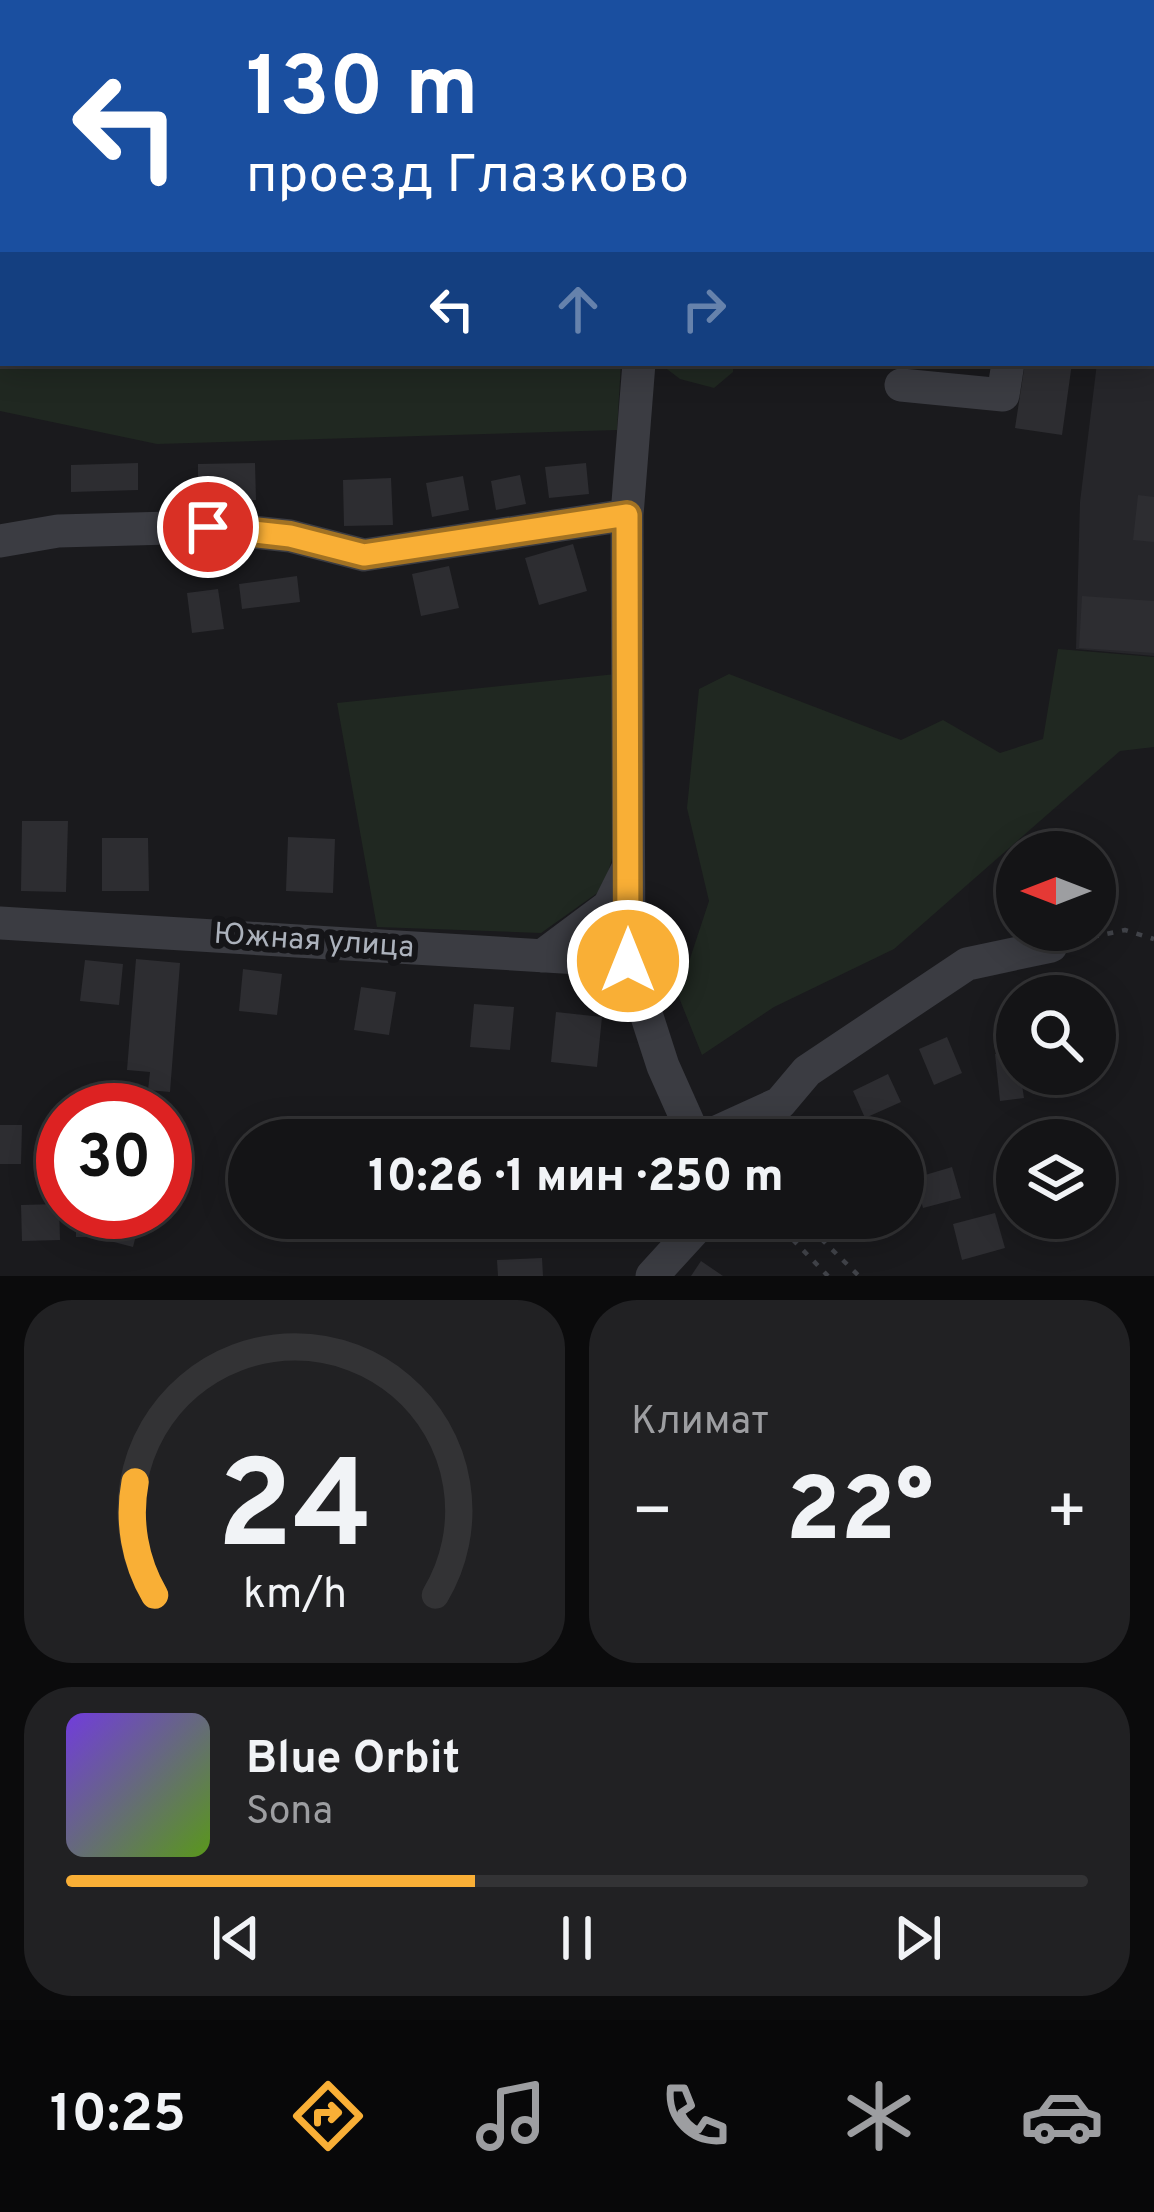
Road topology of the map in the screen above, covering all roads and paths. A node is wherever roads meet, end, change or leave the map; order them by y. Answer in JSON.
{"nodes":[{"id":1,"x":639,"y":366,"type":"edge"},
{"id":2,"x":1008,"y":366,"type":"edge"},
{"id":3,"x":901,"y":385,"type":"dead end"},
{"id":4,"x":627,"y":515,"type":"junction"},
{"id":5,"x":0,"y":542,"type":"edge"},
{"id":6,"x":628,"y":869,"type":"junction"},
{"id":7,"x":0,"y":923,"type":"edge"},
{"id":8,"x":1116,"y":932,"type":"edge"},
{"id":9,"x":1154,"y":939,"type":"edge"},
{"id":10,"x":1028,"y":951,"type":"edge"},
{"id":11,"x":542,"y":956,"type":"junction"},
{"id":12,"x":628,"y":961,"type":"junction"},
{"id":13,"x":688,"y":1119,"type":"edge"},
{"id":14,"x":745,"y":1119,"type":"edge"},
{"id":15,"x":685,"y":1239,"type":"edge"},
{"id":16,"x":792,"y":1239,"type":"edge"},
{"id":17,"x":821,"y":1239,"type":"edge"},
{"id":18,"x":652,"y":1276,"type":"edge"},
{"id":19,"x":827,"y":1276,"type":"edge"},
{"id":20,"x":859,"y":1276,"type":"edge"}],
"edges":[{"from":1,"to":4,"type":"street"},
{"from":2,"to":3,"type":"street"},
{"from":4,"to":5,"type":"street"},
{"from":4,"to":6,"type":"street"},
{"from":6,"to":11,"type":"street"},
{"from":6,"to":12,"type":"street"},
{"from":7,"to":11,"type":"street","name":"Южная улица"},
{"from":8,"to":9,"type":"path"},
{"from":10,"to":14,"type":"street"},
{"from":11,"to":12,"type":"street","name":"Южная улица"},
{"from":12,"to":13,"type":"street"},
{"from":15,"to":18,"type":"street"},
{"from":16,"to":19,"type":"path"},
{"from":17,"to":20,"type":"path"}]}
